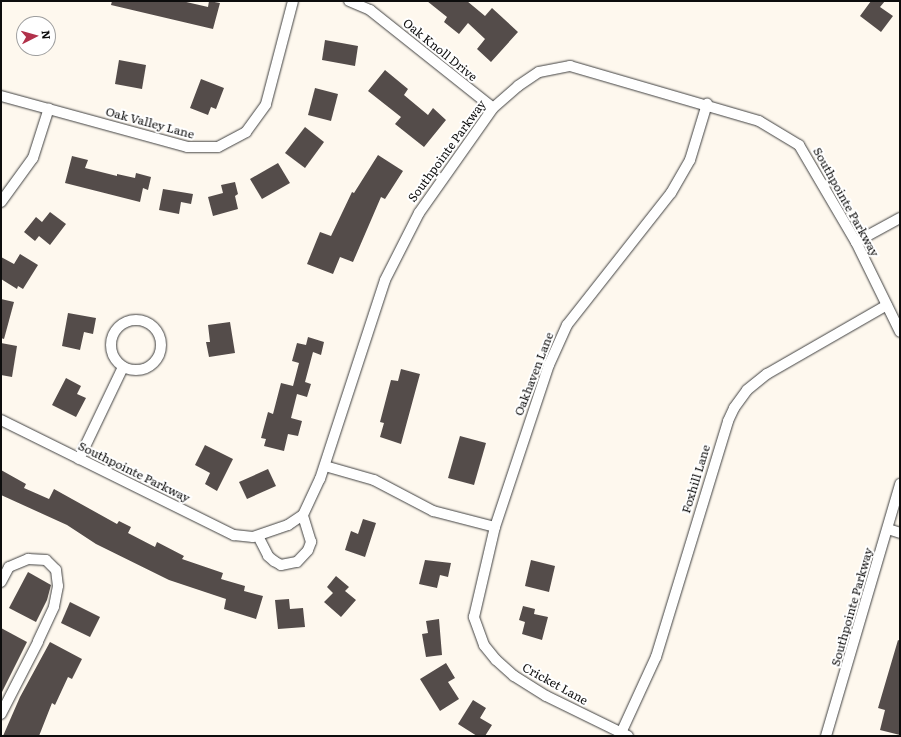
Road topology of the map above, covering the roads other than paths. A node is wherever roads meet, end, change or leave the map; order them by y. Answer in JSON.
{"nodes":[{"id":1,"x":293,"y":1,"type":"edge"},
{"id":2,"x":349,"y":1,"type":"edge"},
{"id":3,"x":1,"y":96,"type":"edge"},
{"id":4,"x":707,"y":104,"type":"junction"},
{"id":5,"x":48,"y":108,"type":"junction"},
{"id":6,"x":493,"y":108,"type":"junction"},
{"id":7,"x":1,"y":202,"type":"edge"},
{"id":8,"x":900,"y":218,"type":"edge"},
{"id":9,"x":856,"y":242,"type":"junction"},
{"id":10,"x":887,"y":305,"type":"junction"},
{"id":11,"x":900,"y":332,"type":"edge"},
{"id":12,"x":123,"y":367,"type":"junction"},
{"id":13,"x":1,"y":420,"type":"edge"},
{"id":14,"x":79,"y":459,"type":"junction"},
{"id":15,"x":325,"y":466,"type":"junction"},
{"id":16,"x":900,"y":484,"type":"edge"},
{"id":17,"x":303,"y":515,"type":"junction"},
{"id":18,"x":495,"y":527,"type":"junction"},
{"id":19,"x":888,"y":529,"type":"junction"},
{"id":20,"x":900,"y":533,"type":"edge"},
{"id":21,"x":258,"y":536,"type":"junction"},
{"id":22,"x":1,"y":582,"type":"edge"},
{"id":23,"x":474,"y":617,"type":"joint"},
{"id":24,"x":1,"y":714,"type":"edge"},
{"id":25,"x":624,"y":734,"type":"edge"},
{"id":26,"x":826,"y":736,"type":"edge"}],
"edges":[{"from":1,"to":5,"type":"street","name":"Oak Valley Lane"},
{"from":2,"to":6,"type":"street","name":"Oak Knoll Drive"},
{"from":3,"to":5,"type":"street","name":"Oak Valley Lane"},
{"from":4,"to":6,"type":"street","name":"Southpointe Parkway"},
{"from":4,"to":9,"type":"street","name":"Southpointe Parkway"},
{"from":4,"to":18,"type":"street","name":"Oakhaven Lane"},
{"from":5,"to":7,"type":"street"},
{"from":6,"to":15,"type":"street","name":"Southpointe Parkway"},
{"from":8,"to":9,"type":"street"},
{"from":9,"to":10,"type":"street","name":"Southpointe Parkway"},
{"from":10,"to":11,"type":"street","name":"Southpointe Parkway"},
{"from":10,"to":25,"type":"street","name":"Foxhill Lane"},
{"from":12,"to":12,"type":"street"},
{"from":12,"to":14,"type":"street"},
{"from":13,"to":14,"type":"street","name":"Southpointe Parkway"},
{"from":14,"to":21,"type":"street","name":"Southpointe Parkway"},
{"from":15,"to":17,"type":"street","name":"Southpointe Parkway"},
{"from":15,"to":18,"type":"street"},
{"from":16,"to":19,"type":"street","name":"Southpointe Parkway"},
{"from":17,"to":21,"type":"street","name":"Southpointe Parkway"},
{"from":17,"to":21,"type":"street"},
{"from":18,"to":23,"type":"street","name":"Oakhaven Lane"},
{"from":19,"to":20,"type":"street"},
{"from":19,"to":26,"type":"street","name":"Southpointe Parkway"},
{"from":22,"to":24,"type":"street"},
{"from":23,"to":25,"type":"street","name":"Cricket Lane"}]}
